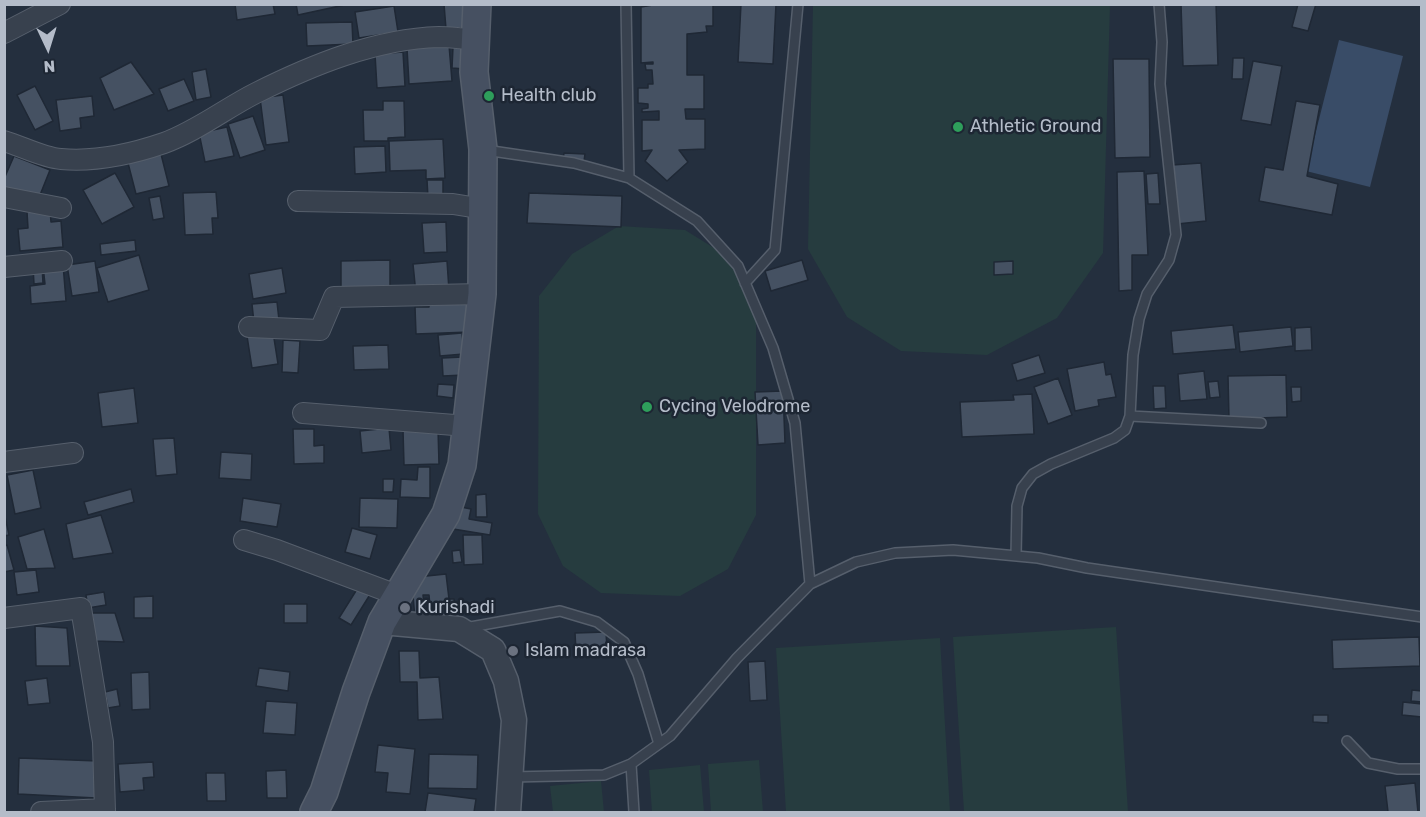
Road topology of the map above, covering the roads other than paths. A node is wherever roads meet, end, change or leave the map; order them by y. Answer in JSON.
{"nodes":[{"id":1,"x":60,"y":4,"type":"edge"},
{"id":2,"x":477,"y":4,"type":"edge"},
{"id":3,"x":626,"y":4,"type":"edge"},
{"id":4,"x":798,"y":4,"type":"edge"},
{"id":5,"x":1159,"y":4,"type":"edge"},
{"id":6,"x":4,"y":33,"type":"edge"},
{"id":7,"x":475,"y":39,"type":"junction"},
{"id":8,"x":4,"y":141,"type":"edge"},
{"id":9,"x":483,"y":149,"type":"junction"},
{"id":10,"x":629,"y":178,"type":"junction"},
{"id":11,"x":4,"y":197,"type":"edge"},
{"id":12,"x":297,"y":201,"type":"dead end"},
{"id":13,"x":61,"y":208,"type":"dead end"},
{"id":14,"x":484,"y":208,"type":"junction"},
{"id":15,"x":62,"y":261,"type":"dead end"},
{"id":16,"x":4,"y":267,"type":"edge"},
{"id":17,"x":745,"y":283,"type":"junction"},
{"id":18,"x":482,"y":294,"type":"junction"},
{"id":19,"x":249,"y":327,"type":"dead end"},
{"id":20,"x":303,"y":413,"type":"dead end"},
{"id":21,"x":1130,"y":416,"type":"junction"},
{"id":22,"x":1261,"y":423,"type":"dead end"},
{"id":23,"x":467,"y":426,"type":"junction"},
{"id":24,"x":73,"y":453,"type":"dead end"},
{"id":25,"x":4,"y":462,"type":"edge"},
{"id":26,"x":244,"y":540,"type":"dead end"},
{"id":27,"x":1016,"y":556,"type":"junction"},
{"id":28,"x":810,"y":584,"type":"junction"},
{"id":29,"x":397,"y":595,"type":"junction"},
{"id":30,"x":1422,"y":617,"type":"edge"},
{"id":31,"x":4,"y":618,"type":"edge"},
{"id":32,"x":382,"y":622,"type":"junction"},
{"id":33,"x":459,"y":629,"type":"junction"},
{"id":34,"x":1347,"y":741,"type":"dead end"},
{"id":35,"x":659,"y":744,"type":"junction"},
{"id":36,"x":631,"y":764,"type":"junction"},
{"id":37,"x":1422,"y":769,"type":"edge"},
{"id":38,"x":511,"y":777,"type":"junction"},
{"id":39,"x":105,"y":811,"type":"edge"},
{"id":40,"x":41,"y":813,"type":"edge"},
{"id":41,"x":314,"y":813,"type":"edge"},
{"id":42,"x":508,"y":813,"type":"edge"},
{"id":43,"x":634,"y":813,"type":"edge"}],
"edges":[{"from":1,"to":6,"type":"street"},
{"from":2,"to":7,"type":"main road"},
{"from":3,"to":10,"type":"lane"},
{"from":4,"to":17,"type":"lane"},
{"from":5,"to":21,"type":"lane"},
{"from":7,"to":8,"type":"street"},
{"from":7,"to":9,"type":"main road"},
{"from":9,"to":10,"type":"lane"},
{"from":9,"to":14,"type":"main road"},
{"from":10,"to":17,"type":"lane"},
{"from":11,"to":13,"type":"street"},
{"from":12,"to":14,"type":"street"},
{"from":14,"to":18,"type":"main road"},
{"from":15,"to":16,"type":"street"},
{"from":17,"to":28,"type":"lane"},
{"from":18,"to":19,"type":"street"},
{"from":18,"to":23,"type":"main road"},
{"from":20,"to":23,"type":"street"},
{"from":21,"to":22,"type":"lane"},
{"from":21,"to":27,"type":"lane"},
{"from":23,"to":29,"type":"main road"},
{"from":24,"to":25,"type":"street"},
{"from":26,"to":29,"type":"street"},
{"from":27,"to":28,"type":"lane"},
{"from":27,"to":30,"type":"lane"},
{"from":28,"to":35,"type":"lane"},
{"from":29,"to":32,"type":"main road"},
{"from":31,"to":39,"type":"street"},
{"from":32,"to":33,"type":"street"},
{"from":32,"to":41,"type":"main road"},
{"from":33,"to":35,"type":"lane"},
{"from":33,"to":38,"type":"street"},
{"from":34,"to":37,"type":"lane"},
{"from":35,"to":36,"type":"lane"},
{"from":36,"to":38,"type":"lane"},
{"from":36,"to":43,"type":"lane"},
{"from":38,"to":42,"type":"street"},
{"from":39,"to":40,"type":"street"}]}
